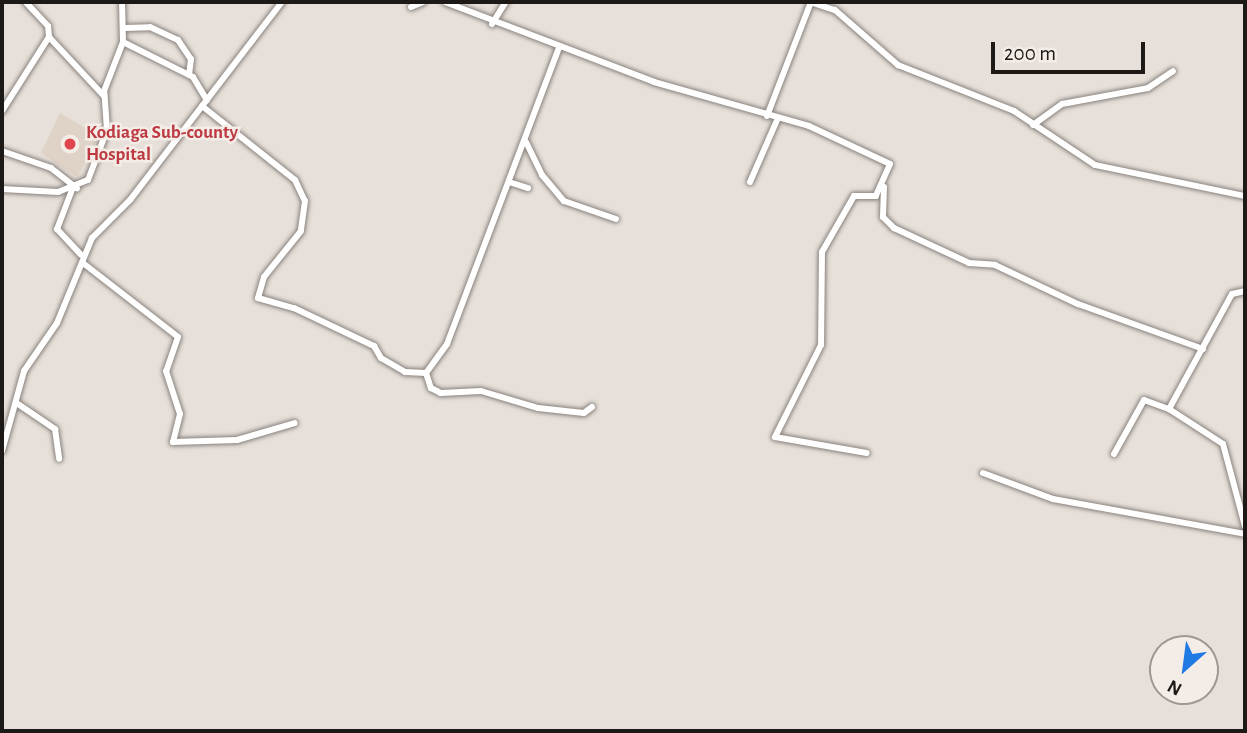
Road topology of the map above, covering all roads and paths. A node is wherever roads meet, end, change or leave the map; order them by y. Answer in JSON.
{"nodes":[{"id":1,"x":26,"y":2,"type":"edge"},
{"id":2,"x":122,"y":2,"type":"edge"},
{"id":3,"x":282,"y":2,"type":"edge"},
{"id":4,"x":423,"y":2,"type":"edge"},
{"id":5,"x":445,"y":2,"type":"edge"},
{"id":6,"x":506,"y":2,"type":"edge"},
{"id":7,"x":811,"y":2,"type":"edge"},
{"id":8,"x":411,"y":6,"type":"dead end"},
{"id":9,"x":492,"y":24,"type":"junction"},
{"id":10,"x":125,"y":28,"type":"junction"},
{"id":11,"x":49,"y":37,"type":"junction"},
{"id":12,"x":123,"y":42,"type":"junction"},
{"id":13,"x":559,"y":48,"type":"junction"},
{"id":14,"x":1173,"y":71,"type":"dead end"},
{"id":15,"x":189,"y":75,"type":"junction"},
{"id":16,"x":104,"y":96,"type":"junction"},
{"id":17,"x":205,"y":103,"type":"junction"},
{"id":18,"x":2,"y":111,"type":"edge"},
{"id":19,"x":768,"y":116,"type":"junction"},
{"id":20,"x":778,"y":118,"type":"junction"},
{"id":21,"x":1033,"y":125,"type":"junction"},
{"id":22,"x":526,"y":140,"type":"junction"},
{"id":23,"x":2,"y":151,"type":"edge"},
{"id":24,"x":509,"y":182,"type":"junction"},
{"id":25,"x":750,"y":182,"type":"dead end"},
{"id":26,"x":885,"y":183,"type":"junction"},
{"id":27,"x":528,"y":188,"type":"dead end"},
{"id":28,"x":2,"y":189,"type":"edge"},
{"id":29,"x":75,"y":189,"type":"junction"},
{"id":30,"x":1245,"y":196,"type":"edge"},
{"id":31,"x":616,"y":219,"type":"dead end"},
{"id":32,"x":82,"y":259,"type":"junction"},
{"id":33,"x":1245,"y":291,"type":"edge"},
{"id":34,"x":1203,"y":349,"type":"junction"},
{"id":35,"x":426,"y":373,"type":"junction"},
{"id":36,"x":18,"y":404,"type":"junction"},
{"id":37,"x":592,"y":407,"type":"dead end"},
{"id":38,"x":1169,"y":409,"type":"junction"},
{"id":39,"x":295,"y":423,"type":"dead end"},
{"id":40,"x":2,"y":428,"type":"edge"},
{"id":41,"x":12,"y":429,"type":"junction"},
{"id":42,"x":2,"y":451,"type":"edge"},
{"id":43,"x":867,"y":453,"type":"dead end"},
{"id":44,"x":1114,"y":454,"type":"dead end"},
{"id":45,"x":59,"y":459,"type":"dead end"},
{"id":46,"x":983,"y":474,"type":"dead end"},
{"id":47,"x":1245,"y":526,"type":"edge"},
{"id":48,"x":1245,"y":534,"type":"edge"}],
"edges":[{"from":1,"to":11,"type":"street"},
{"from":2,"to":10,"type":"street"},
{"from":3,"to":17,"type":"street"},
{"from":4,"to":8,"type":"street"},
{"from":5,"to":9,"type":"street"},
{"from":6,"to":9,"type":"street"},
{"from":7,"to":19,"type":"street"},
{"from":7,"to":21,"type":"street"},
{"from":9,"to":13,"type":"street"},
{"from":10,"to":12,"type":"street"},
{"from":10,"to":15,"type":"street"},
{"from":11,"to":16,"type":"street"},
{"from":11,"to":18,"type":"street"},
{"from":12,"to":15,"type":"street"},
{"from":12,"to":16,"type":"street"},
{"from":13,"to":19,"type":"street"},
{"from":13,"to":22,"type":"street"},
{"from":14,"to":21,"type":"street"},
{"from":15,"to":17,"type":"street"},
{"from":16,"to":29,"type":"street"},
{"from":17,"to":32,"type":"street"},
{"from":17,"to":35,"type":"street"},
{"from":19,"to":20,"type":"street"},
{"from":20,"to":25,"type":"street"},
{"from":20,"to":26,"type":"street"},
{"from":21,"to":30,"type":"street"},
{"from":22,"to":24,"type":"street"},
{"from":22,"to":31,"type":"street"},
{"from":23,"to":29,"type":"street"},
{"from":24,"to":27,"type":"street"},
{"from":24,"to":35,"type":"street"},
{"from":26,"to":34,"type":"street"},
{"from":26,"to":43,"type":"street"},
{"from":28,"to":29,"type":"street"},
{"from":29,"to":32,"type":"street"},
{"from":32,"to":36,"type":"street"},
{"from":32,"to":39,"type":"street"},
{"from":33,"to":34,"type":"street"},
{"from":34,"to":38,"type":"street"},
{"from":35,"to":37,"type":"street"},
{"from":36,"to":41,"type":"street"},
{"from":36,"to":45,"type":"street"},
{"from":38,"to":44,"type":"street"},
{"from":38,"to":47,"type":"street"},
{"from":40,"to":41,"type":"street"},
{"from":41,"to":42,"type":"street"},
{"from":46,"to":48,"type":"street"}]}
